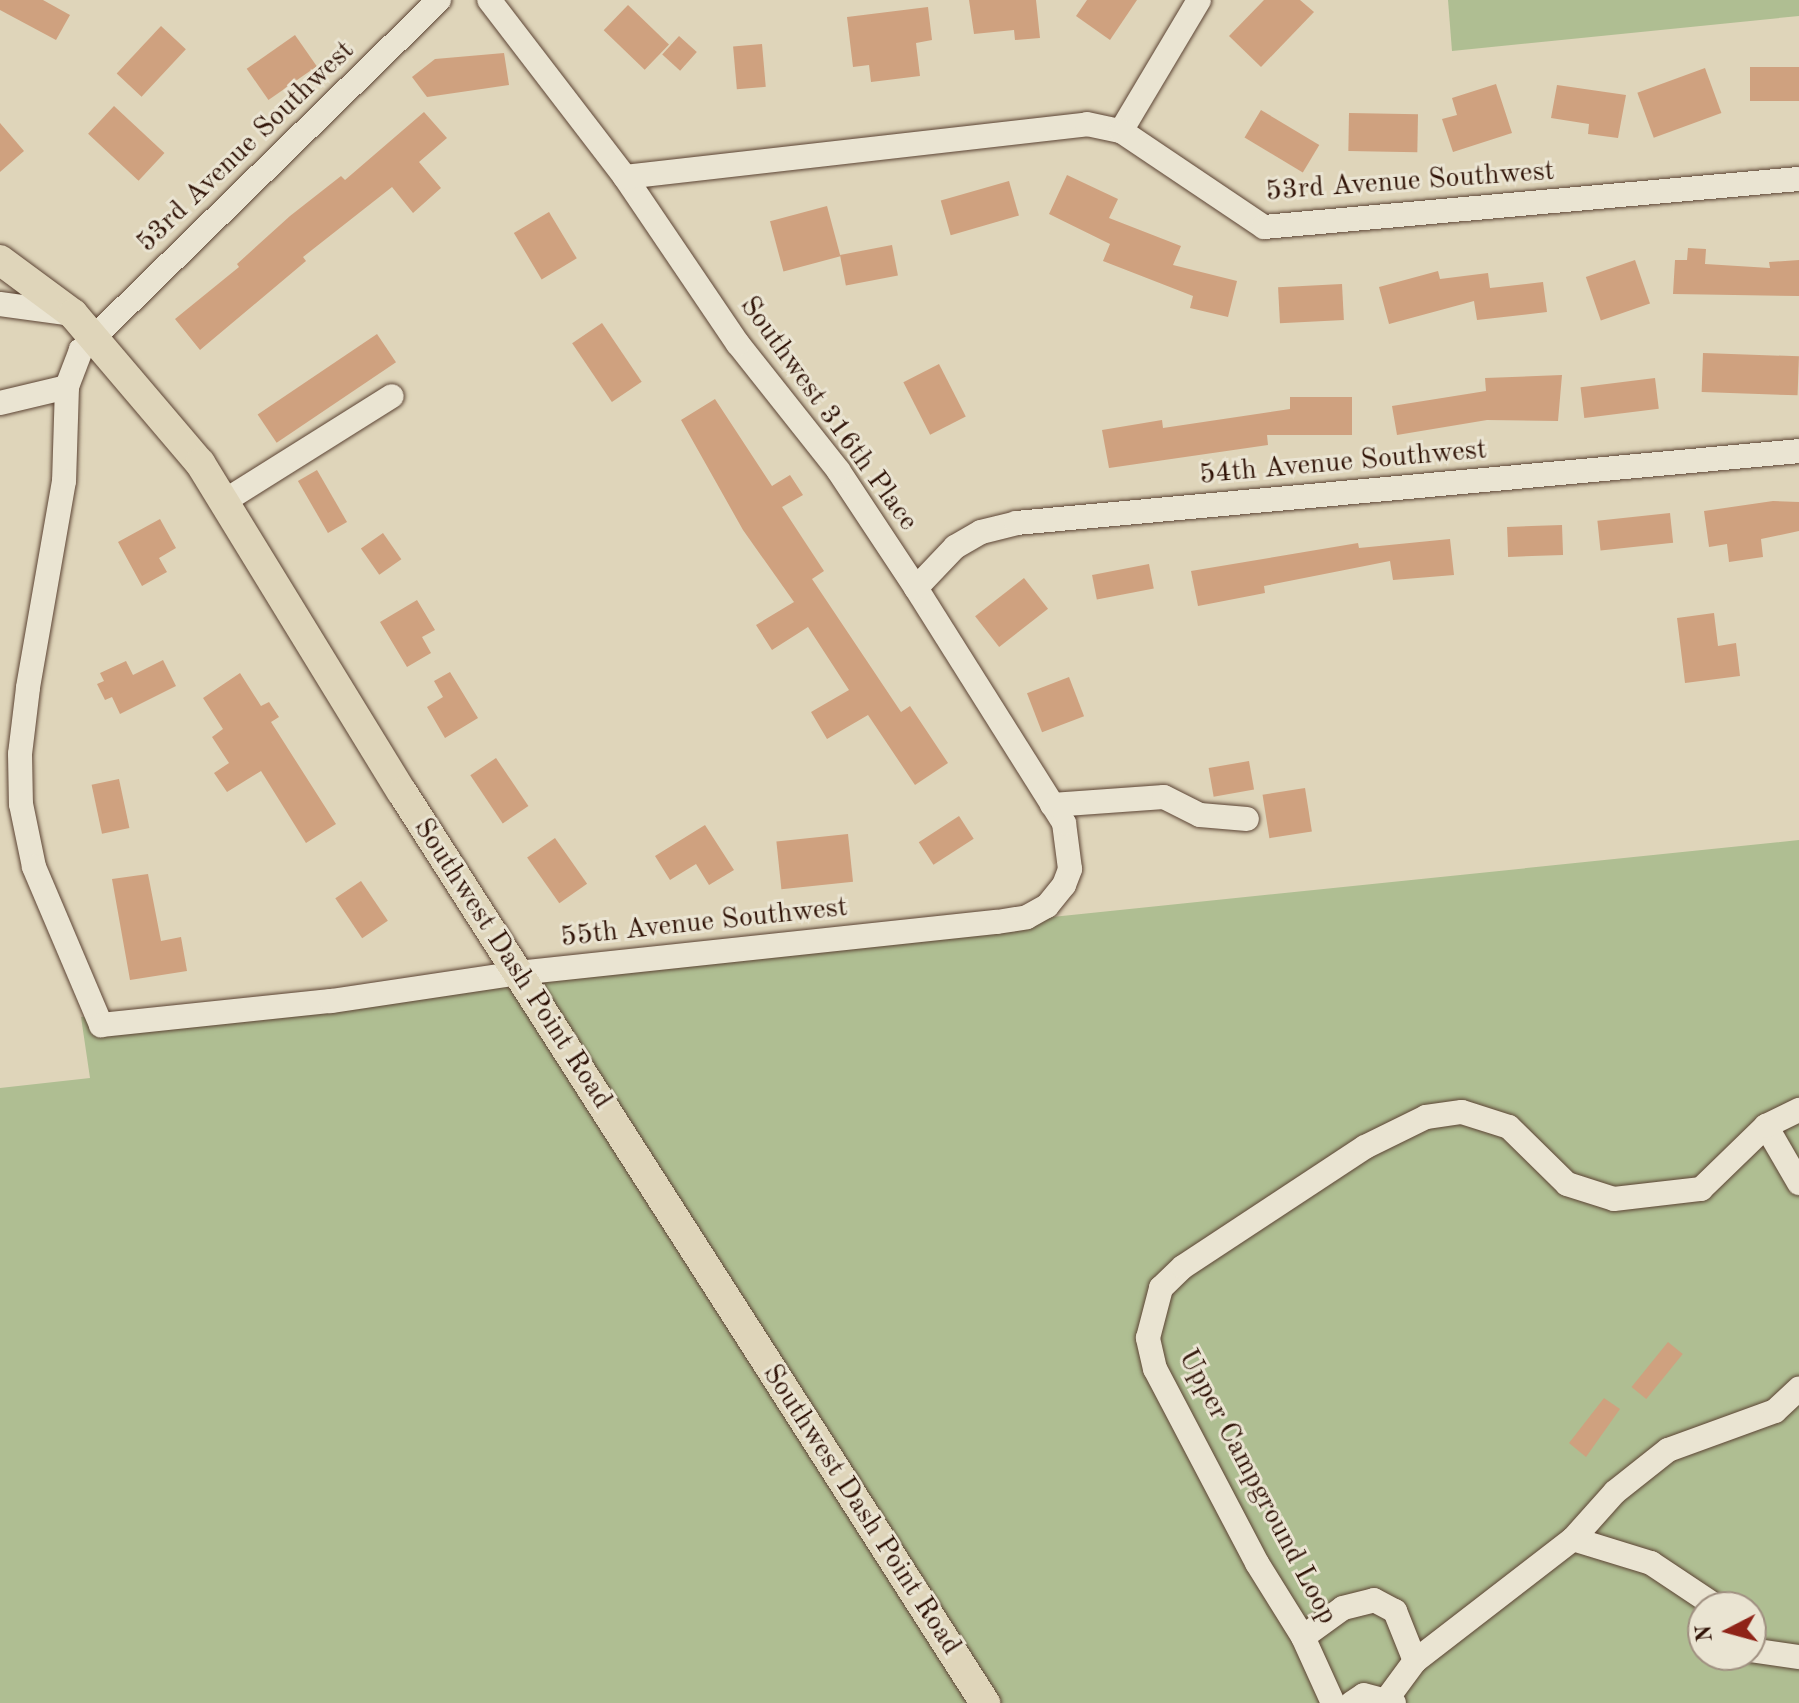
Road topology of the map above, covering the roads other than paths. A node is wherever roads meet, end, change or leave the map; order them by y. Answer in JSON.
{"nodes":[{"id":1,"x":439,"y":0,"type":"edge"},
{"id":2,"x":489,"y":0,"type":"edge"},
{"id":3,"x":1199,"y":0,"type":"edge"},
{"id":4,"x":1121,"y":131,"type":"junction"},
{"id":5,"x":625,"y":177,"type":"junction"},
{"id":6,"x":1799,"y":179,"type":"edge"},
{"id":7,"x":0,"y":260,"type":"edge"},
{"id":8,"x":0,"y":304,"type":"edge"},
{"id":9,"x":73,"y":314,"type":"junction"},
{"id":10,"x":95,"y":336,"type":"junction"},
{"id":11,"x":67,"y":387,"type":"junction"},
{"id":12,"x":392,"y":396,"type":"dead end"},
{"id":13,"x":0,"y":403,"type":"edge"},
{"id":14,"x":1799,"y":451,"type":"edge"},
{"id":15,"x":223,"y":502,"type":"junction"},
{"id":16,"x":916,"y":588,"type":"junction"},
{"id":17,"x":1052,"y":805,"type":"junction"},
{"id":18,"x":1247,"y":819,"type":"dead end"},
{"id":19,"x":1064,"y":885,"type":"joint"},
{"id":20,"x":518,"y":973,"type":"junction"},
{"id":21,"x":101,"y":1025,"type":"joint"},
{"id":22,"x":1799,"y":1110,"type":"edge"},
{"id":23,"x":1766,"y":1126,"type":"junction"},
{"id":24,"x":1799,"y":1183,"type":"edge"},
{"id":25,"x":1799,"y":1389,"type":"edge"},
{"id":26,"x":1573,"y":1539,"type":"junction"},
{"id":27,"x":1693,"y":1591,"type":"edge"},
{"id":28,"x":1303,"y":1637,"type":"junction"},
{"id":29,"x":1767,"y":1652,"type":"edge"},
{"id":30,"x":1799,"y":1657,"type":"edge"},
{"id":31,"x":1415,"y":1661,"type":"junction"},
{"id":32,"x":1388,"y":1701,"type":"edge"},
{"id":33,"x":985,"y":1703,"type":"edge"},
{"id":34,"x":1333,"y":1703,"type":"edge"},
{"id":35,"x":1352,"y":1703,"type":"edge"}],
"edges":[{"from":1,"to":10,"type":"street","name":"53rd Avenue Southwest"},
{"from":2,"to":5,"type":"street","name":"Southwest 316th Place"},
{"from":3,"to":4,"type":"street"},
{"from":4,"to":5,"type":"street","name":"53rd Avenue Southwest"},
{"from":4,"to":6,"type":"street","name":"53rd Avenue Southwest"},
{"from":5,"to":16,"type":"street","name":"Southwest 316th Place"},
{"from":7,"to":9,"type":"main road","name":"Southwest Dash Point Road"},
{"from":8,"to":9,"type":"street"},
{"from":9,"to":10,"type":"main road","name":"Southwest Dash Point Road"},
{"from":10,"to":11,"type":"street","name":"53rd Avenue Southwest"},
{"from":10,"to":15,"type":"main road","name":"Southwest Dash Point Road"},
{"from":11,"to":13,"type":"street"},
{"from":11,"to":21,"type":"street","name":"53rd Avenue Southwest"},
{"from":12,"to":15,"type":"street"},
{"from":14,"to":16,"type":"street","name":"54th Avenue Southwest"},
{"from":15,"to":20,"type":"main road","name":"Southwest Dash Point Road"},
{"from":16,"to":17,"type":"street","name":"Southwest 316th Place"},
{"from":17,"to":18,"type":"street"},
{"from":17,"to":19,"type":"street","name":"Southwest 316th Place"},
{"from":19,"to":20,"type":"street","name":"55th Avenue Southwest"},
{"from":20,"to":21,"type":"street","name":"55th Avenue Southwest"},
{"from":20,"to":33,"type":"main road","name":"Southwest Dash Point Road"},
{"from":22,"to":23,"type":"street","name":"Upper Campground Loop"},
{"from":23,"to":24,"type":"street"},
{"from":23,"to":28,"type":"street","name":"Upper Campground Loop"},
{"from":25,"to":26,"type":"street"},
{"from":26,"to":27,"type":"street"},
{"from":26,"to":31,"type":"street"},
{"from":28,"to":31,"type":"street"},
{"from":28,"to":34,"type":"street","name":"Upper Campground Loop"},
{"from":29,"to":30,"type":"street"},
{"from":31,"to":32,"type":"street"},
{"from":32,"to":35,"type":"street"}]}
